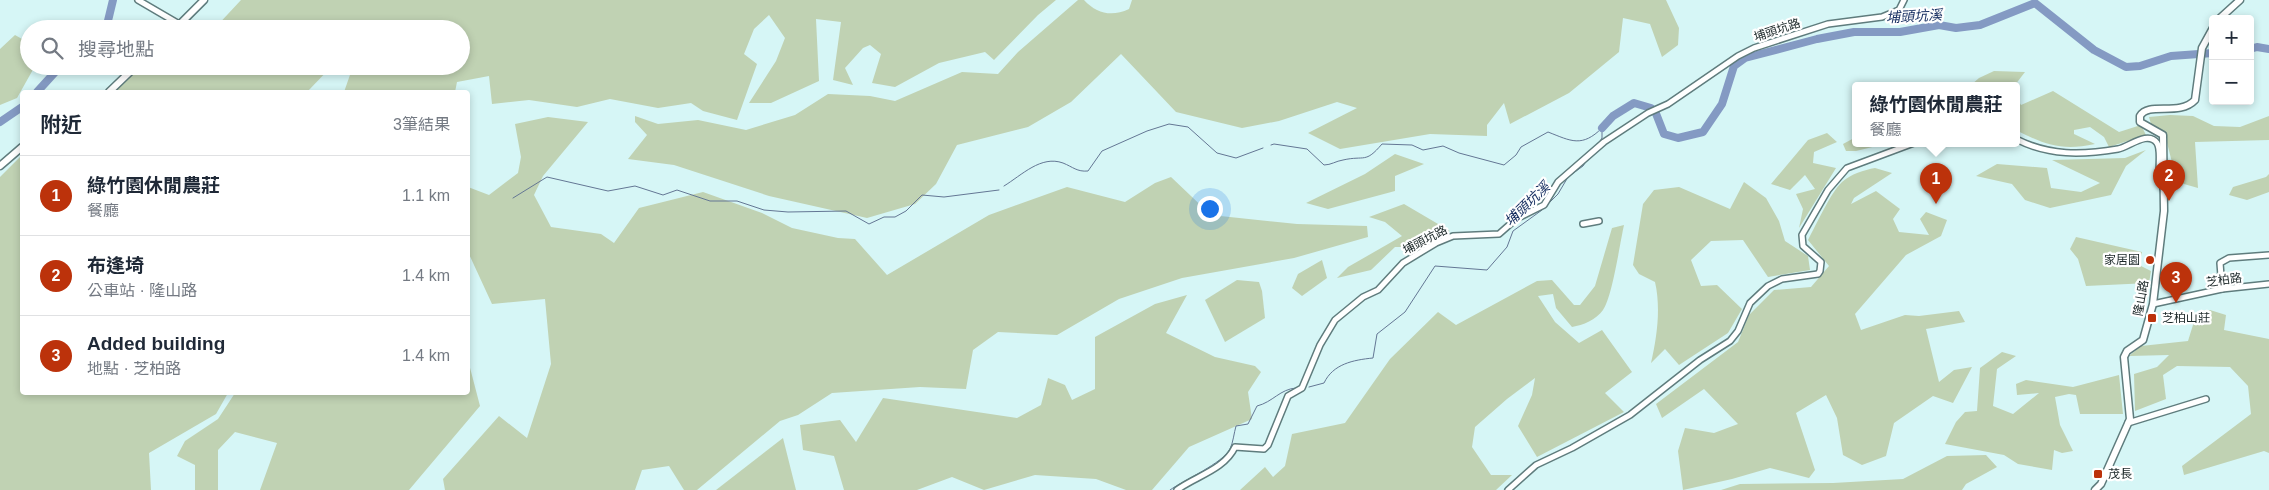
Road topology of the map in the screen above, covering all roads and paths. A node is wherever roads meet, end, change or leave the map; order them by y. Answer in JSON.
{"nodes":[{"id":1,"x":138,"y":0,"type":"edge"},
{"id":2,"x":204,"y":0,"type":"edge"},
{"id":3,"x":1904,"y":0,"type":"edge"},
{"id":4,"x":2240,"y":0,"type":"edge"},
{"id":5,"x":2223,"y":15,"type":"edge"},
{"id":6,"x":168,"y":20,"type":"edge"},
{"id":7,"x":183,"y":20,"type":"edge"},
{"id":8,"x":2209,"y":35,"type":"edge"},
{"id":9,"x":127,"y":75,"type":"edge"},
{"id":10,"x":111,"y":90,"type":"edge"},
{"id":11,"x":2020,"y":141,"type":"edge"},
{"id":12,"x":1903,"y":147,"type":"edge"},
{"id":13,"x":20,"y":149,"type":"edge"},
{"id":14,"x":0,"y":166,"type":"edge"},
{"id":15,"x":2163,"y":188,"type":"junction"},
{"id":16,"x":1599,"y":221,"type":"dead end"},
{"id":17,"x":1583,"y":224,"type":"dead end"},
{"id":18,"x":2269,"y":255,"type":"edge"},
{"id":19,"x":2269,"y":284,"type":"edge"},
{"id":20,"x":2222,"y":289,"type":"junction"},
{"id":21,"x":2153,"y":304,"type":"junction"},
{"id":22,"x":2206,"y":399,"type":"dead end"},
{"id":23,"x":2128,"y":423,"type":"junction"},
{"id":24,"x":1177,"y":490,"type":"edge"},
{"id":25,"x":1508,"y":490,"type":"edge"},
{"id":26,"x":2095,"y":490,"type":"edge"}],
"edges":[{"from":1,"to":6,"type":"street"},
{"from":2,"to":7,"type":"street"},
{"from":3,"to":24,"type":"street","name":"埔頭坑路"},
{"from":4,"to":5,"type":"street"},
{"from":8,"to":15,"type":"street","name":"隆山路"},
{"from":9,"to":10,"type":"street"},
{"from":11,"to":15,"type":"street"},
{"from":12,"to":25,"type":"street"},
{"from":13,"to":14,"type":"street"},
{"from":15,"to":21,"type":"street","name":"隆山路"},
{"from":16,"to":17,"type":"street"},
{"from":18,"to":20,"type":"street"},
{"from":19,"to":20,"type":"street","name":"芝柏路"},
{"from":20,"to":21,"type":"street","name":"芝柏路"},
{"from":21,"to":23,"type":"street","name":"隆山路"},
{"from":22,"to":23,"type":"street"},
{"from":23,"to":26,"type":"street","name":"隆山路"}]}
